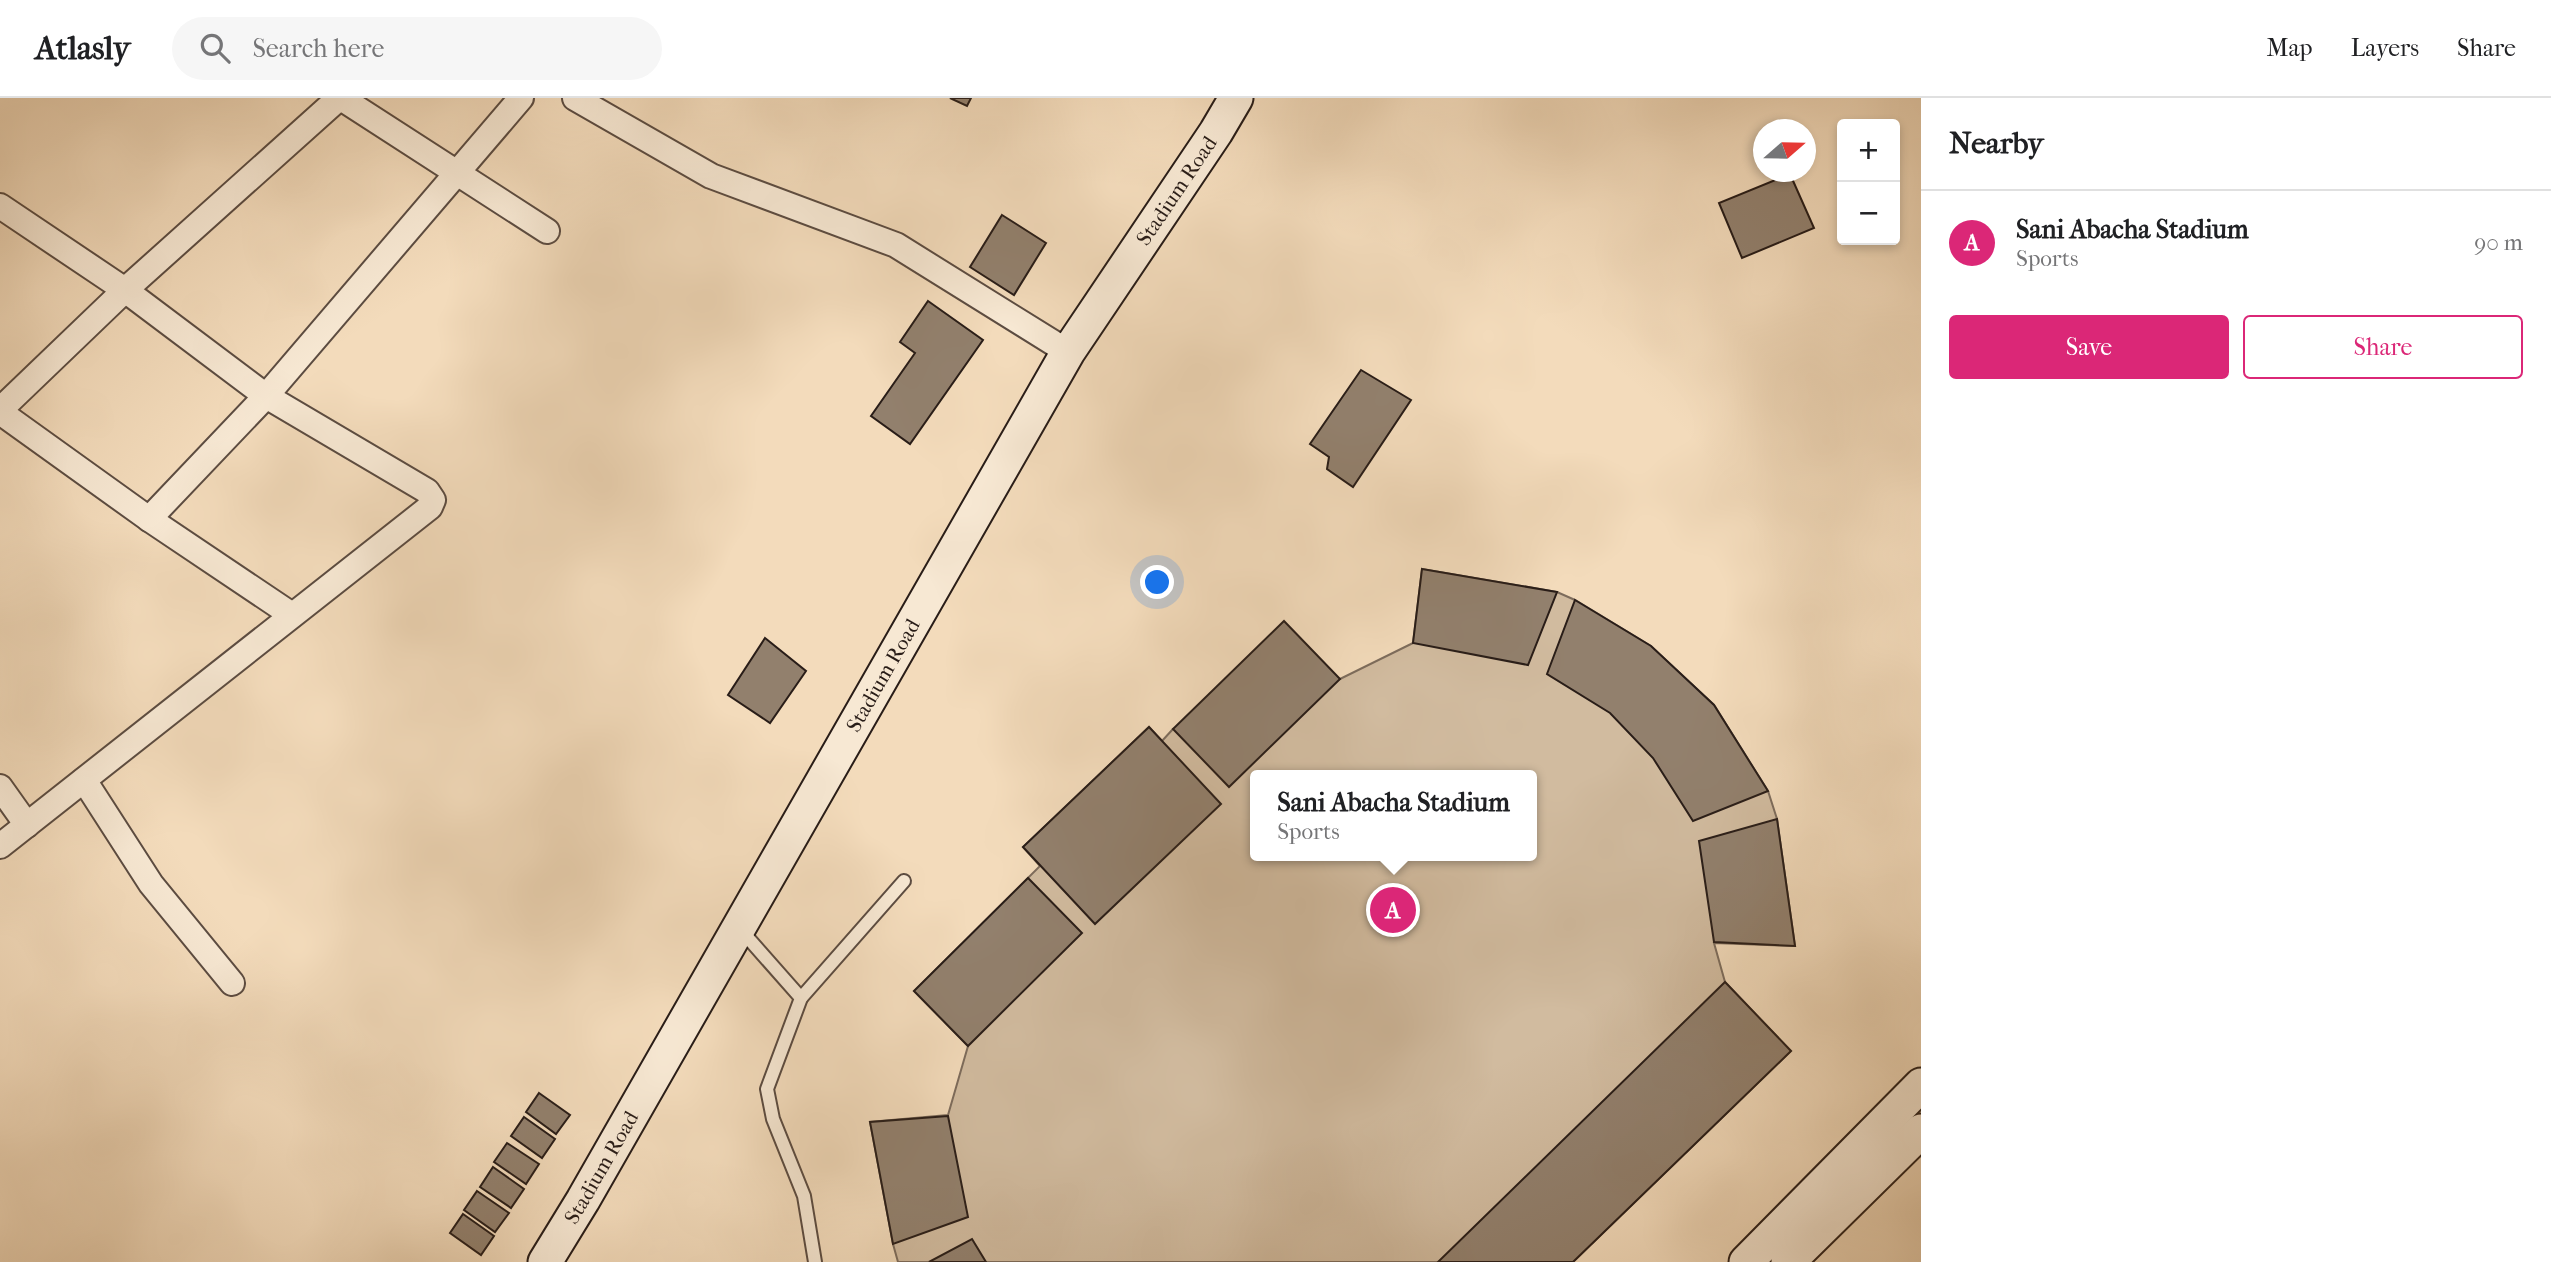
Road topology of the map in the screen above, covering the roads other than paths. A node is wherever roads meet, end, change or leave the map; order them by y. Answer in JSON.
{"nodes":[{"id":1,"x":340,"y":98,"type":"edge"},
{"id":2,"x":521,"y":98,"type":"edge"},
{"id":3,"x":575,"y":98,"type":"edge"},
{"id":4,"x":1236,"y":98,"type":"edge"},
{"id":5,"x":457,"y":173,"type":"junction"},
{"id":6,"x":0,"y":206,"type":"edge"},
{"id":7,"x":547,"y":231,"type":"dead end"},
{"id":8,"x":125,"y":290,"type":"junction"},
{"id":9,"x":1068,"y":352,"type":"junction"},
{"id":10,"x":266,"y":396,"type":"junction"},
{"id":11,"x":0,"y":411,"type":"edge"},
{"id":12,"x":149,"y":519,"type":"junction"},
{"id":13,"x":292,"y":615,"type":"junction"},
{"id":14,"x":84,"y":780,"type":"junction"},
{"id":15,"x":0,"y":787,"type":"edge"},
{"id":16,"x":27,"y":825,"type":"junction"},
{"id":17,"x":0,"y":846,"type":"edge"},
{"id":18,"x":904,"y":881,"type":"dead end"},
{"id":19,"x":738,"y":927,"type":"junction"},
{"id":20,"x":232,"y":983,"type":"dead end"},
{"id":21,"x":801,"y":998,"type":"junction"},
{"id":22,"x":1921,"y":1085,"type":"edge"},
{"id":23,"x":1921,"y":1131,"type":"edge"},
{"id":24,"x":545,"y":1262,"type":"edge"},
{"id":25,"x":815,"y":1262,"type":"edge"},
{"id":26,"x":1746,"y":1262,"type":"edge"},
{"id":27,"x":1788,"y":1262,"type":"edge"}],
"edges":[{"from":1,"to":5,"type":"street"},
{"from":1,"to":8,"type":"street"},
{"from":2,"to":5,"type":"street"},
{"from":3,"to":9,"type":"street"},
{"from":4,"to":9,"type":"street","name":"Stadium Road"},
{"from":5,"to":7,"type":"street"},
{"from":5,"to":10,"type":"street"},
{"from":6,"to":8,"type":"street"},
{"from":8,"to":10,"type":"street"},
{"from":8,"to":11,"type":"street"},
{"from":9,"to":19,"type":"street","name":"Stadium Road"},
{"from":10,"to":12,"type":"street"},
{"from":10,"to":13,"type":"street"},
{"from":11,"to":12,"type":"street"},
{"from":12,"to":13,"type":"street"},
{"from":13,"to":14,"type":"street"},
{"from":14,"to":16,"type":"street"},
{"from":14,"to":20,"type":"street"},
{"from":15,"to":16,"type":"street"},
{"from":16,"to":17,"type":"street"},
{"from":18,"to":21,"type":"lane"},
{"from":19,"to":21,"type":"lane"},
{"from":19,"to":24,"type":"street","name":"Stadium Road"},
{"from":21,"to":25,"type":"lane"},
{"from":22,"to":26,"type":"street"},
{"from":23,"to":27,"type":"street"}]}
